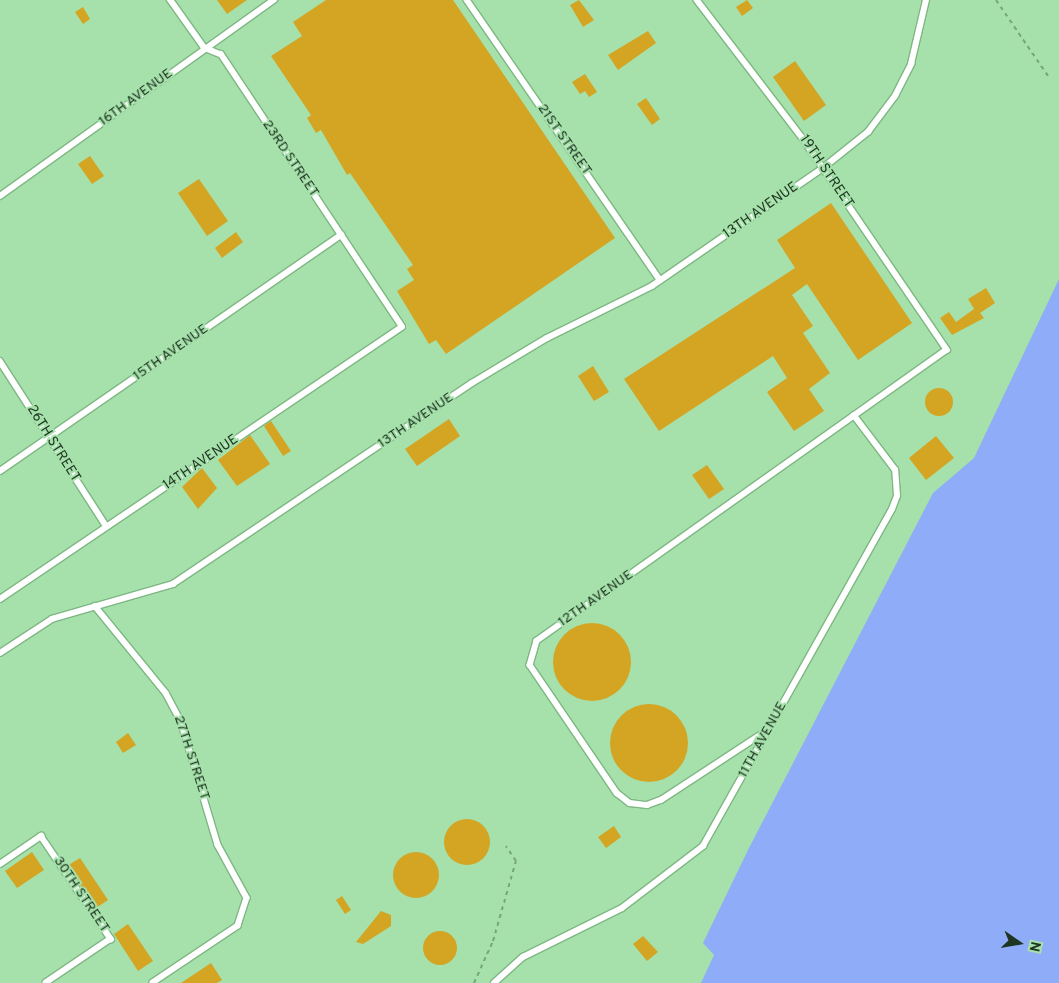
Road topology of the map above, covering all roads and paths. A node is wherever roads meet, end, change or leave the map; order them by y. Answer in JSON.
{"nodes":[{"id":1,"x":170,"y":0,"type":"edge"},
{"id":2,"x":274,"y":0,"type":"edge"},
{"id":3,"x":467,"y":0,"type":"edge"},
{"id":4,"x":697,"y":0,"type":"edge"},
{"id":5,"x":926,"y":0,"type":"edge"},
{"id":6,"x":996,"y":0,"type":"edge"},
{"id":7,"x":204,"y":48,"type":"junction"},
{"id":8,"x":1048,"y":76,"type":"dead end"},
{"id":9,"x":823,"y":168,"type":"junction"},
{"id":10,"x":0,"y":196,"type":"edge"},
{"id":11,"x":341,"y":235,"type":"junction"},
{"id":12,"x":660,"y":280,"type":"junction"},
{"id":13,"x":402,"y":327,"type":"joint"},
{"id":14,"x":947,"y":350,"type":"joint"},
{"id":15,"x":0,"y":361,"type":"edge"},
{"id":16,"x":854,"y":416,"type":"junction"},
{"id":17,"x":47,"y":439,"type":"junction"},
{"id":18,"x":0,"y":471,"type":"edge"},
{"id":19,"x":107,"y":527,"type":"junction"},
{"id":20,"x":0,"y":599,"type":"edge"},
{"id":21,"x":95,"y":606,"type":"junction"},
{"id":22,"x":0,"y":653,"type":"edge"},
{"id":23,"x":768,"y":730,"type":"junction"},
{"id":24,"x":506,"y":846,"type":"dead end"},
{"id":25,"x":0,"y":864,"type":"edge"},
{"id":26,"x":46,"y":983,"type":"edge"},
{"id":27,"x":153,"y":983,"type":"edge"},
{"id":28,"x":474,"y":983,"type":"edge"},
{"id":29,"x":494,"y":983,"type":"edge"}],
"edges":[{"from":1,"to":7,"type":"lane","name":"23RD STREET"},
{"from":2,"to":7,"type":"lane","name":"16TH AVENUE"},
{"from":3,"to":12,"type":"lane","name":"21ST STREET"},
{"from":4,"to":9,"type":"lane","name":"19TH STREET"},
{"from":5,"to":9,"type":"lane","name":"13TH AVENUE"},
{"from":6,"to":8,"type":"path"},
{"from":7,"to":10,"type":"lane","name":"16TH AVENUE"},
{"from":7,"to":11,"type":"lane","name":"23RD STREET"},
{"from":9,"to":12,"type":"lane","name":"13TH AVENUE"},
{"from":9,"to":14,"type":"lane","name":"19TH STREET"},
{"from":11,"to":13,"type":"lane","name":"23RD STREET"},
{"from":11,"to":17,"type":"lane","name":"15TH AVENUE"},
{"from":12,"to":21,"type":"lane","name":"13TH AVENUE"},
{"from":13,"to":19,"type":"lane","name":"14TH AVENUE"},
{"from":14,"to":16,"type":"lane","name":"12TH AVENUE"},
{"from":15,"to":17,"type":"lane","name":"26TH STREET"},
{"from":16,"to":23,"type":"lane","name":"11TH AVENUE"},
{"from":16,"to":23,"type":"lane","name":"12TH AVENUE"},
{"from":17,"to":18,"type":"lane","name":"15TH AVENUE"},
{"from":17,"to":19,"type":"lane","name":"26TH STREET"},
{"from":19,"to":20,"type":"lane","name":"14TH AVENUE"},
{"from":21,"to":22,"type":"lane","name":"13TH AVENUE"},
{"from":21,"to":27,"type":"lane","name":"27TH STREET"},
{"from":23,"to":29,"type":"lane","name":"11TH AVENUE"},
{"from":24,"to":28,"type":"path"},
{"from":25,"to":26,"type":"lane","name":"30TH STREET"}]}
